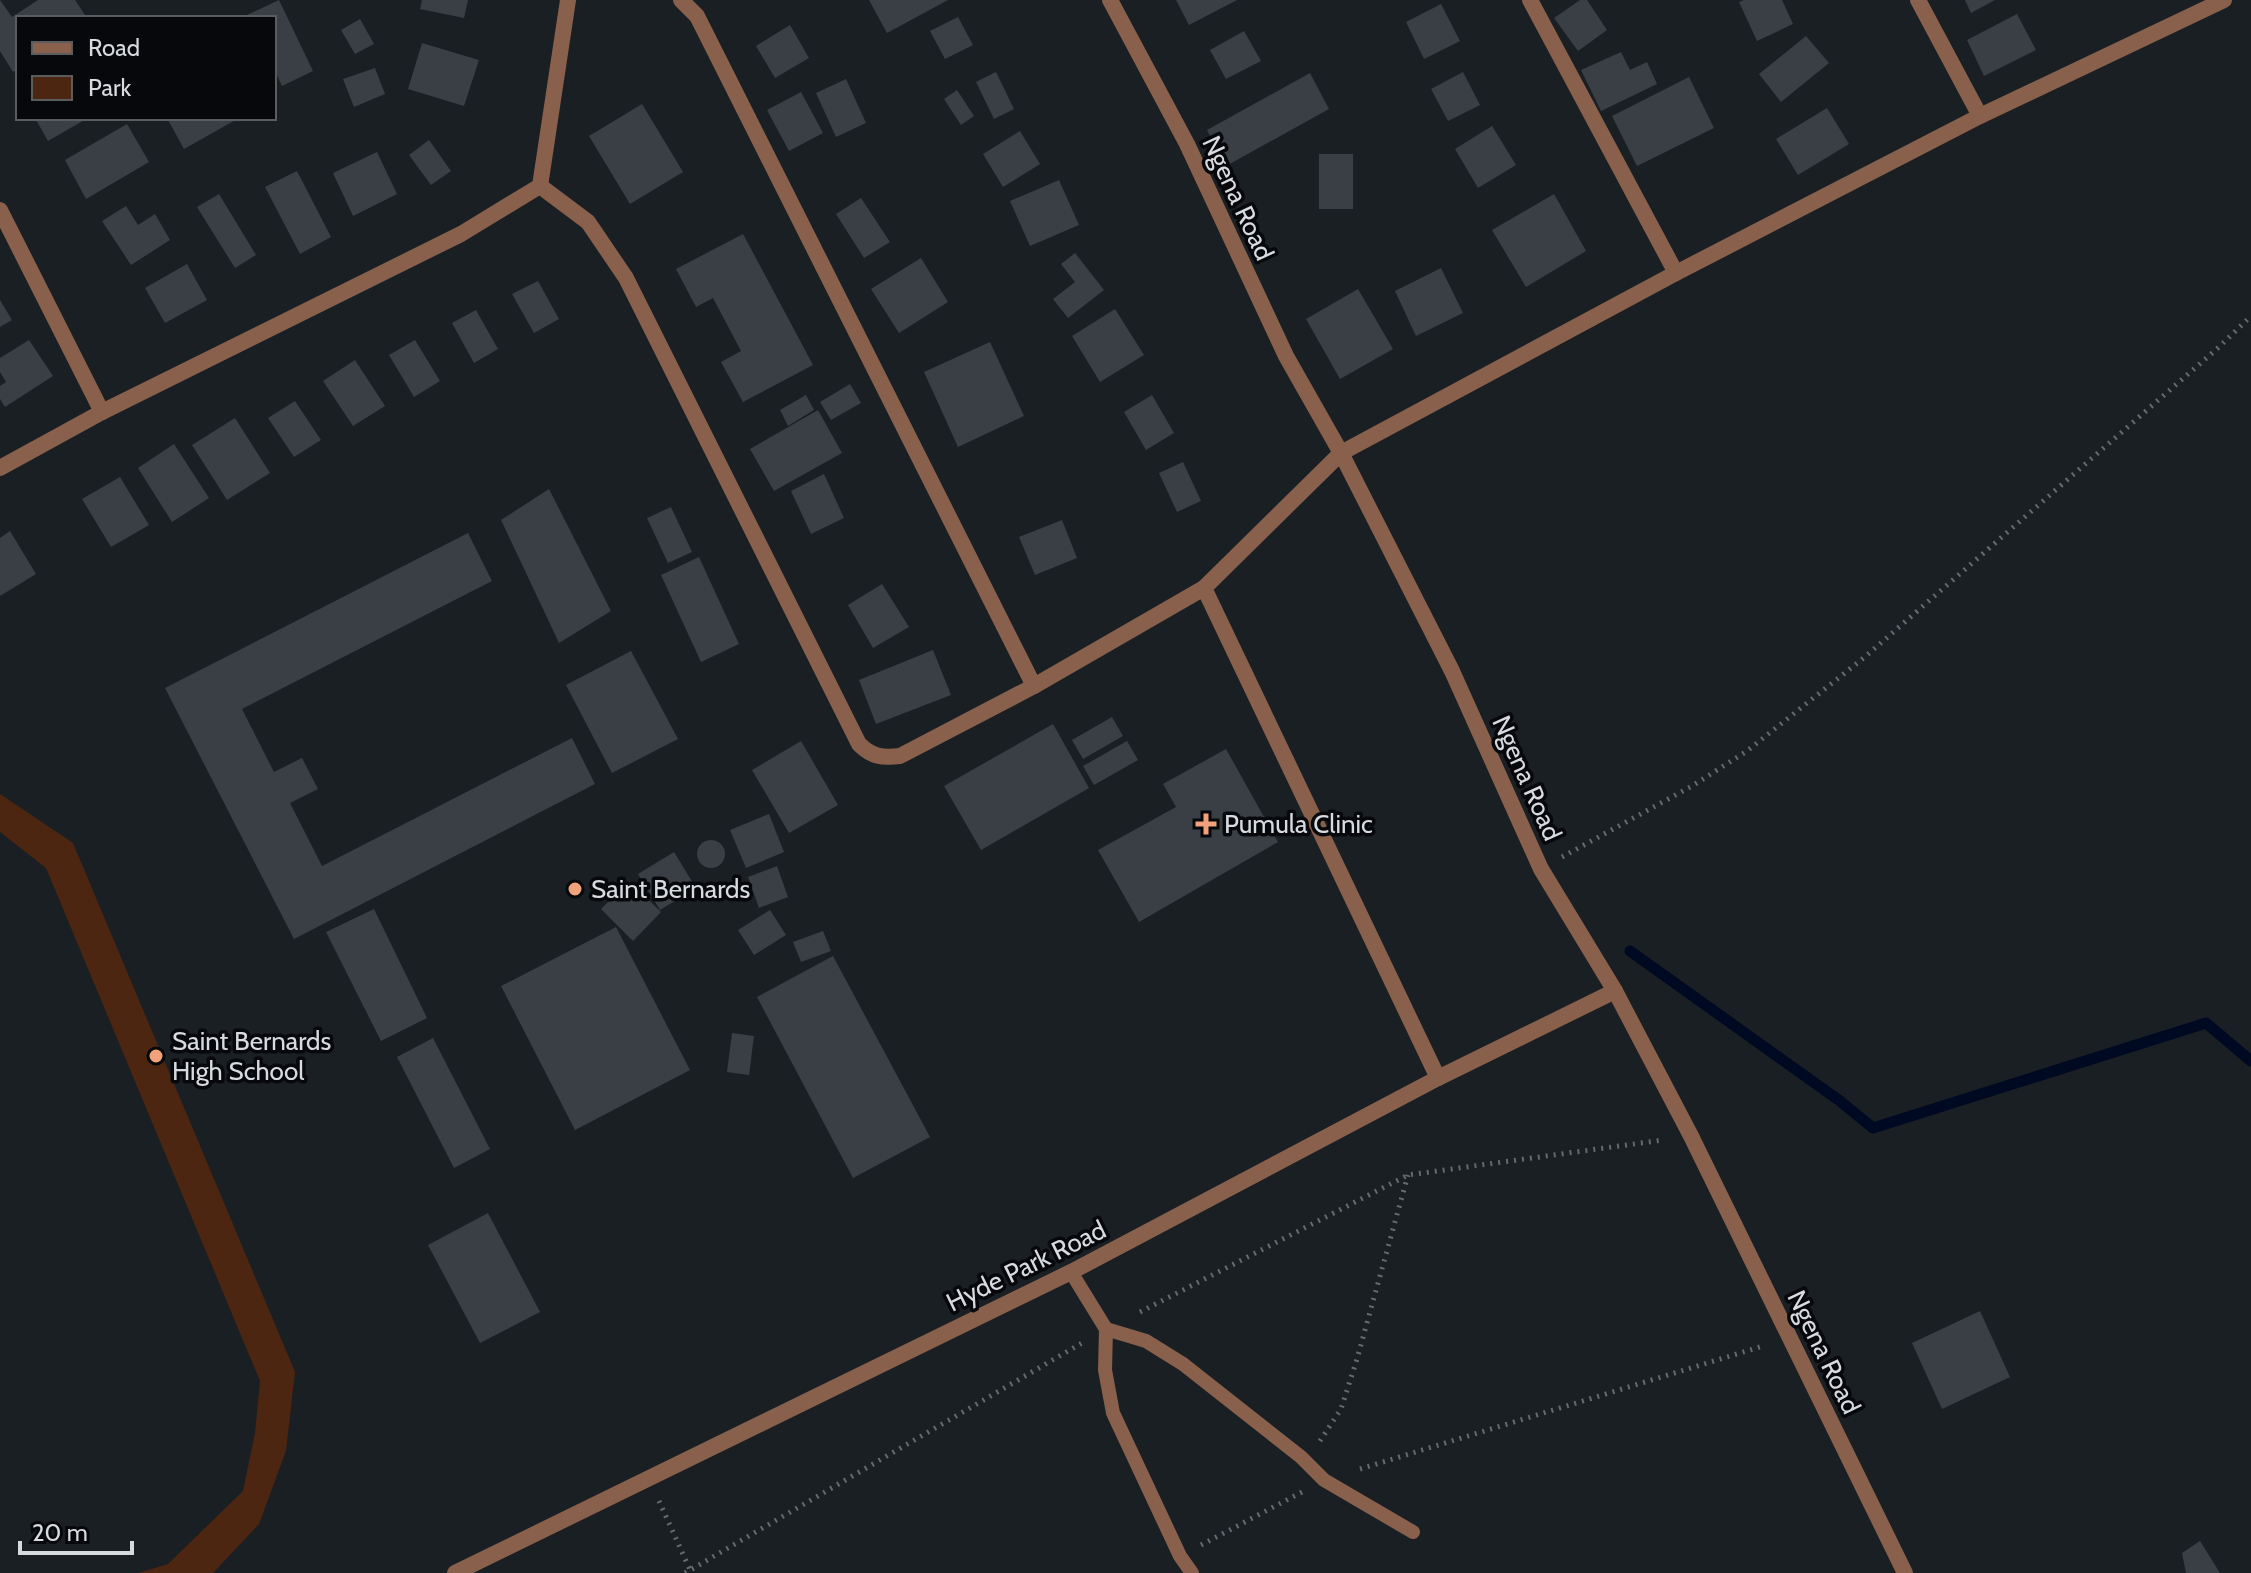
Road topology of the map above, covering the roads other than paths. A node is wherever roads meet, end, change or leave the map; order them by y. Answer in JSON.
{"nodes":[{"id":1,"x":568,"y":0,"type":"edge"},
{"id":2,"x":681,"y":0,"type":"edge"},
{"id":3,"x":1110,"y":0,"type":"edge"},
{"id":4,"x":1530,"y":0,"type":"edge"},
{"id":5,"x":1918,"y":0,"type":"edge"},
{"id":6,"x":2224,"y":0,"type":"edge"},
{"id":7,"x":1980,"y":116,"type":"junction"},
{"id":8,"x":540,"y":186,"type":"junction"},
{"id":9,"x":0,"y":210,"type":"edge"},
{"id":10,"x":1676,"y":273,"type":"junction"},
{"id":11,"x":102,"y":412,"type":"junction"},
{"id":12,"x":1341,"y":453,"type":"junction"},
{"id":13,"x":0,"y":468,"type":"edge"},
{"id":14,"x":1204,"y":588,"type":"junction"},
{"id":15,"x":1034,"y":686,"type":"junction"},
{"id":16,"x":1615,"y":991,"type":"junction"},
{"id":17,"x":1438,"y":1078,"type":"junction"},
{"id":18,"x":1071,"y":1272,"type":"junction"},
{"id":19,"x":1106,"y":1329,"type":"junction"},
{"id":20,"x":1413,"y":1532,"type":"dead end"},
{"id":21,"x":455,"y":1573,"type":"edge"},
{"id":22,"x":1192,"y":1573,"type":"edge"},
{"id":23,"x":1905,"y":1573,"type":"edge"}],
"edges":[{"from":1,"to":8,"type":"street"},
{"from":2,"to":15,"type":"street"},
{"from":3,"to":12,"type":"street","name":"Ngena Road"},
{"from":4,"to":10,"type":"street"},
{"from":5,"to":7,"type":"street"},
{"from":6,"to":7,"type":"street"},
{"from":7,"to":10,"type":"street"},
{"from":8,"to":11,"type":"street"},
{"from":8,"to":15,"type":"street"},
{"from":9,"to":11,"type":"street"},
{"from":10,"to":12,"type":"street"},
{"from":11,"to":13,"type":"street"},
{"from":12,"to":14,"type":"street"},
{"from":12,"to":16,"type":"street","name":"Ngena Road"},
{"from":14,"to":15,"type":"street"},
{"from":14,"to":17,"type":"street"},
{"from":16,"to":17,"type":"street","name":"Hyde Park Road"},
{"from":16,"to":23,"type":"street","name":"Ngena Road"},
{"from":17,"to":18,"type":"street","name":"Hyde Park Road"},
{"from":18,"to":19,"type":"lane"},
{"from":18,"to":21,"type":"street","name":"Hyde Park Road"},
{"from":19,"to":20,"type":"lane"},
{"from":19,"to":22,"type":"lane"}]}
